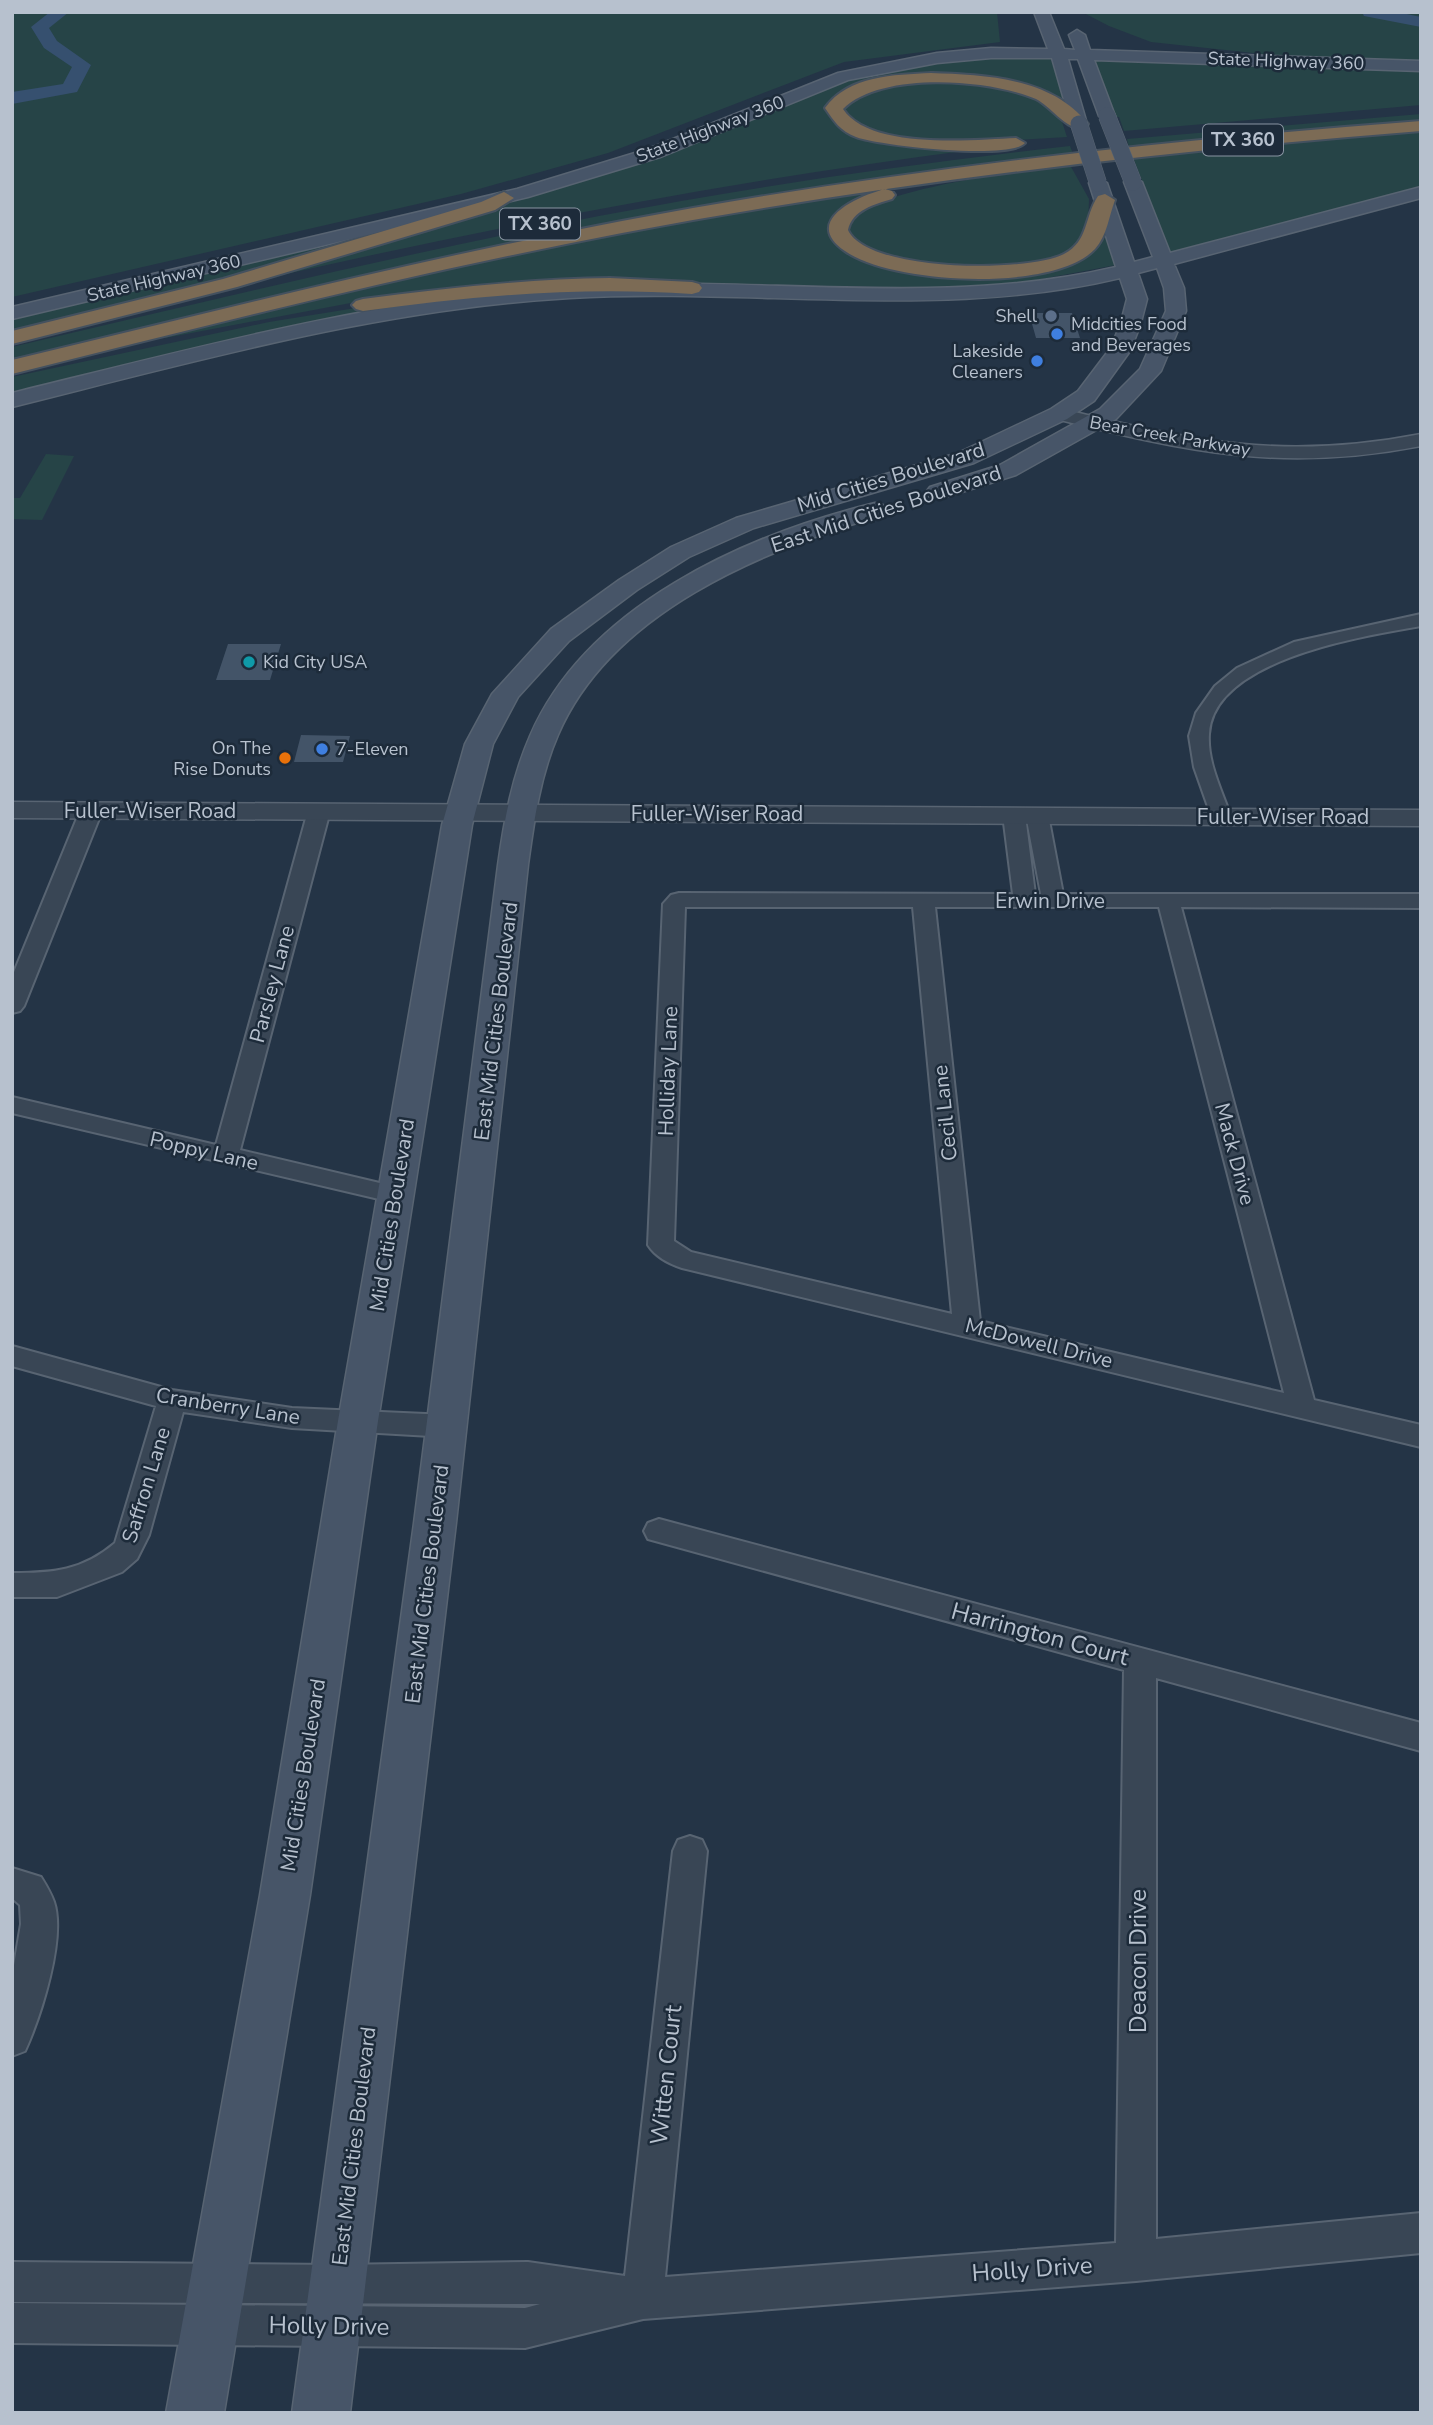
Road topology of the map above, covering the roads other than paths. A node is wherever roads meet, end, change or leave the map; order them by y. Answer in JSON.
{"nodes":[{"id":1,"x":1043,"y":17,"type":"edge"},
{"id":2,"x":992,"y":53,"type":"junction"},
{"id":3,"x":1059,"y":53,"type":"junction"},
{"id":4,"x":1085,"y":54,"type":"junction"},
{"id":5,"x":1148,"y":56,"type":"junction"},
{"id":6,"x":1421,"y":66,"type":"edge"},
{"id":7,"x":1421,"y":111,"type":"edge"},
{"id":8,"x":1421,"y":126,"type":"edge"},
{"id":9,"x":1038,"y":142,"type":"dead end"},
{"id":10,"x":1070,"y":142,"type":"junction"},
{"id":11,"x":1101,"y":191,"type":"junction"},
{"id":12,"x":1421,"y":192,"type":"edge"},
{"id":13,"x":504,"y":198,"type":"junction"},
{"id":14,"x":486,"y":235,"type":"dead end"},
{"id":15,"x":1248,"y":239,"type":"junction"},
{"id":16,"x":399,"y":253,"type":"dead end"},
{"id":17,"x":1164,"y":261,"type":"junction"},
{"id":18,"x":1129,"y":269,"type":"junction"},
{"id":19,"x":1063,"y":284,"type":"junction"},
{"id":20,"x":692,"y":288,"type":"junction"},
{"id":21,"x":1137,"y":299,"type":"junction"},
{"id":22,"x":1176,"y":311,"type":"junction"},
{"id":23,"x":12,"y":313,"type":"edge"},
{"id":24,"x":12,"y":341,"type":"edge"},
{"id":25,"x":12,"y":367,"type":"edge"},
{"id":26,"x":12,"y":373,"type":"edge"},
{"id":27,"x":12,"y":400,"type":"edge"},
{"id":28,"x":1066,"y":410,"type":"junction"},
{"id":29,"x":1101,"y":419,"type":"junction"},
{"id":30,"x":1421,"y":440,"type":"edge"},
{"id":31,"x":1421,"y":620,"type":"edge"},
{"id":32,"x":12,"y":810,"type":"edge"},
{"id":33,"x":91,"y":811,"type":"junction"},
{"id":34,"x":319,"y":811,"type":"junction"},
{"id":35,"x":459,"y":812,"type":"junction"},
{"id":36,"x":523,"y":813,"type":"junction"},
{"id":37,"x":1026,"y":815,"type":"junction"},
{"id":38,"x":1220,"y":817,"type":"junction"},
{"id":39,"x":1421,"y":818,"type":"edge"},
{"id":40,"x":679,"y":900,"type":"joint"},
{"id":41,"x":923,"y":900,"type":"junction"},
{"id":42,"x":1025,"y":901,"type":"junction"},
{"id":43,"x":1053,"y":901,"type":"junction"},
{"id":44,"x":1168,"y":901,"type":"junction"},
{"id":45,"x":1419,"y":904,"type":"edge"},
{"id":46,"x":12,"y":1006,"type":"edge"},
{"id":47,"x":12,"y":1105,"type":"edge"},
{"id":48,"x":226,"y":1156,"type":"junction"},
{"id":49,"x":396,"y":1195,"type":"junction"},
{"id":50,"x":661,"y":1245,"type":"joint"},
{"id":51,"x":967,"y":1325,"type":"junction"},
{"id":52,"x":12,"y":1356,"type":"edge"},
{"id":53,"x":172,"y":1400,"type":"junction"},
{"id":54,"x":1302,"y":1408,"type":"junction"},
{"id":55,"x":358,"y":1421,"type":"junction"},
{"id":56,"x":448,"y":1426,"type":"junction"},
{"id":57,"x":1421,"y":1436,"type":"edge"},
{"id":58,"x":659,"y":1531,"type":"dead end"},
{"id":59,"x":12,"y":1585,"type":"edge"},
{"id":60,"x":1140,"y":1661,"type":"junction"},
{"id":61,"x":1421,"y":1737,"type":"edge"},
{"id":62,"x":690,"y":1852,"type":"dead end"},
{"id":63,"x":23,"y":1886,"type":"edge"},
{"id":64,"x":12,"y":2039,"type":"edge"},
{"id":65,"x":1421,"y":2233,"type":"edge"},
{"id":66,"x":1136,"y":2261,"type":"junction"},
{"id":67,"x":12,"y":2282,"type":"edge"},
{"id":68,"x":643,"y":2299,"type":"junction"},
{"id":69,"x":213,"y":2304,"type":"junction"},
{"id":70,"x":335,"y":2305,"type":"junction"},
{"id":71,"x":12,"y":2323,"type":"edge"},
{"id":72,"x":195,"y":2413,"type":"edge"},
{"id":73,"x":321,"y":2413,"type":"edge"}],
"edges":[{"from":1,"to":2,"type":"main road"},
{"from":1,"to":3,"type":"main road"},
{"from":2,"to":3,"type":"main road","name":"State Highway 360"},
{"from":2,"to":13,"type":"main road","name":"State Highway 360"},
{"from":3,"to":4,"type":"main road","name":"State Highway 360"},
{"from":3,"to":10,"type":"main road"},
{"from":4,"to":5,"type":"main road","name":"State Highway 360"},
{"from":4,"to":5,"type":"main road"},
{"from":4,"to":17,"type":"main road","bridge":true},
{"from":5,"to":6,"type":"main road","name":"State Highway 360"},
{"from":7,"to":10,"type":"highway","number":"TX 360"},
{"from":8,"to":10,"type":"highway","number":"TX 360"},
{"from":9,"to":10,"type":"highway"},
{"from":10,"to":11,"type":"main road","bridge":true},
{"from":10,"to":11,"type":"highway"},
{"from":10,"to":14,"type":"highway","number":"TX 360"},
{"from":10,"to":25,"type":"highway","number":"TX 360"},
{"from":11,"to":18,"type":"main road"},
{"from":12,"to":15,"type":"main road"},
{"from":13,"to":23,"type":"main road","name":"State Highway 360"},
{"from":13,"to":24,"type":"highway"},
{"from":15,"to":17,"type":"main road"},
{"from":15,"to":22,"type":"main road","name":"East Mid Cities Boulevard"},
{"from":16,"to":24,"type":"highway"},
{"from":17,"to":18,"type":"main road"},
{"from":17,"to":22,"type":"main road"},
{"from":18,"to":19,"type":"main road"},
{"from":18,"to":21,"type":"main road"},
{"from":19,"to":20,"type":"main road"},
{"from":19,"to":21,"type":"main road"},
{"from":20,"to":26,"type":"highway"},
{"from":20,"to":27,"type":"main road"},
{"from":21,"to":28,"type":"main road","name":"Mid Cities Boulevard"},
{"from":22,"to":29,"type":"main road","name":"East Mid Cities Boulevard"},
{"from":28,"to":29,"type":"street","name":"Bear Creek Parkway"},
{"from":28,"to":35,"type":"main road","name":"Mid Cities Boulevard"},
{"from":29,"to":30,"type":"street","name":"Bear Creek Parkway"},
{"from":29,"to":36,"type":"main road","name":"East Mid Cities Boulevard"},
{"from":31,"to":38,"type":"street"},
{"from":32,"to":33,"type":"street","name":"Fuller-Wiser Road"},
{"from":33,"to":34,"type":"street","name":"Fuller-Wiser Road"},
{"from":33,"to":46,"type":"street"},
{"from":34,"to":35,"type":"street","name":"Fuller-Wiser Road"},
{"from":34,"to":48,"type":"street","name":"Parsley Lane"},
{"from":35,"to":36,"type":"street","name":"Fuller-Wiser Road"},
{"from":35,"to":49,"type":"main road","name":"Mid Cities Boulevard"},
{"from":36,"to":37,"type":"street","name":"Fuller-Wiser Road"},
{"from":36,"to":56,"type":"main road","name":"East Mid Cities Boulevard"},
{"from":37,"to":38,"type":"street","name":"Fuller-Wiser Road"},
{"from":37,"to":42,"type":"street"},
{"from":37,"to":43,"type":"street"},
{"from":38,"to":39,"type":"street","name":"Fuller-Wiser Road"},
{"from":40,"to":41,"type":"street","name":"Erwin Drive"},
{"from":40,"to":50,"type":"street","name":"Holliday Lane"},
{"from":41,"to":42,"type":"street","name":"Erwin Drive"},
{"from":41,"to":51,"type":"street","name":"Cecil Lane"},
{"from":42,"to":43,"type":"street","name":"Erwin Drive"},
{"from":43,"to":44,"type":"street","name":"Erwin Drive"},
{"from":44,"to":45,"type":"street","name":"Erwin Drive"},
{"from":44,"to":54,"type":"street","name":"Mack Drive"},
{"from":47,"to":48,"type":"street","name":"Poppy Lane"},
{"from":48,"to":49,"type":"street","name":"Poppy Lane"},
{"from":49,"to":55,"type":"main road","name":"Mid Cities Boulevard"},
{"from":50,"to":51,"type":"street","name":"McDowell Drive"},
{"from":51,"to":54,"type":"street","name":"McDowell Drive"},
{"from":52,"to":53,"type":"street","name":"Cranberry Lane"},
{"from":53,"to":55,"type":"street","name":"Cranberry Lane"},
{"from":53,"to":59,"type":"street","name":"Saffron Lane"},
{"from":54,"to":57,"type":"street","name":"McDowell Drive"},
{"from":55,"to":56,"type":"street","name":"Cranberry Lane"},
{"from":55,"to":69,"type":"main road","name":"Mid Cities Boulevard"},
{"from":56,"to":70,"type":"main road","name":"East Mid Cities Boulevard"},
{"from":58,"to":60,"type":"street","name":"Harrington Court"},
{"from":60,"to":61,"type":"street","name":"Harrington Court"},
{"from":60,"to":66,"type":"street","name":"Deacon Drive"},
{"from":62,"to":68,"type":"street","name":"Witten Court"},
{"from":63,"to":64,"type":"street"},
{"from":65,"to":66,"type":"street","name":"Holly Drive"},
{"from":66,"to":68,"type":"street","name":"Holly Drive"},
{"from":67,"to":69,"type":"street","name":"Holly Drive"},
{"from":68,"to":70,"type":"street","name":"Holly Drive"},
{"from":69,"to":70,"type":"street","name":"Holly Drive"},
{"from":69,"to":71,"type":"street","name":"Holly Drive"},
{"from":69,"to":72,"type":"main road","name":"Mid Cities Boulevard"},
{"from":70,"to":73,"type":"main road","name":"East Mid Cities Boulevard"}]}
